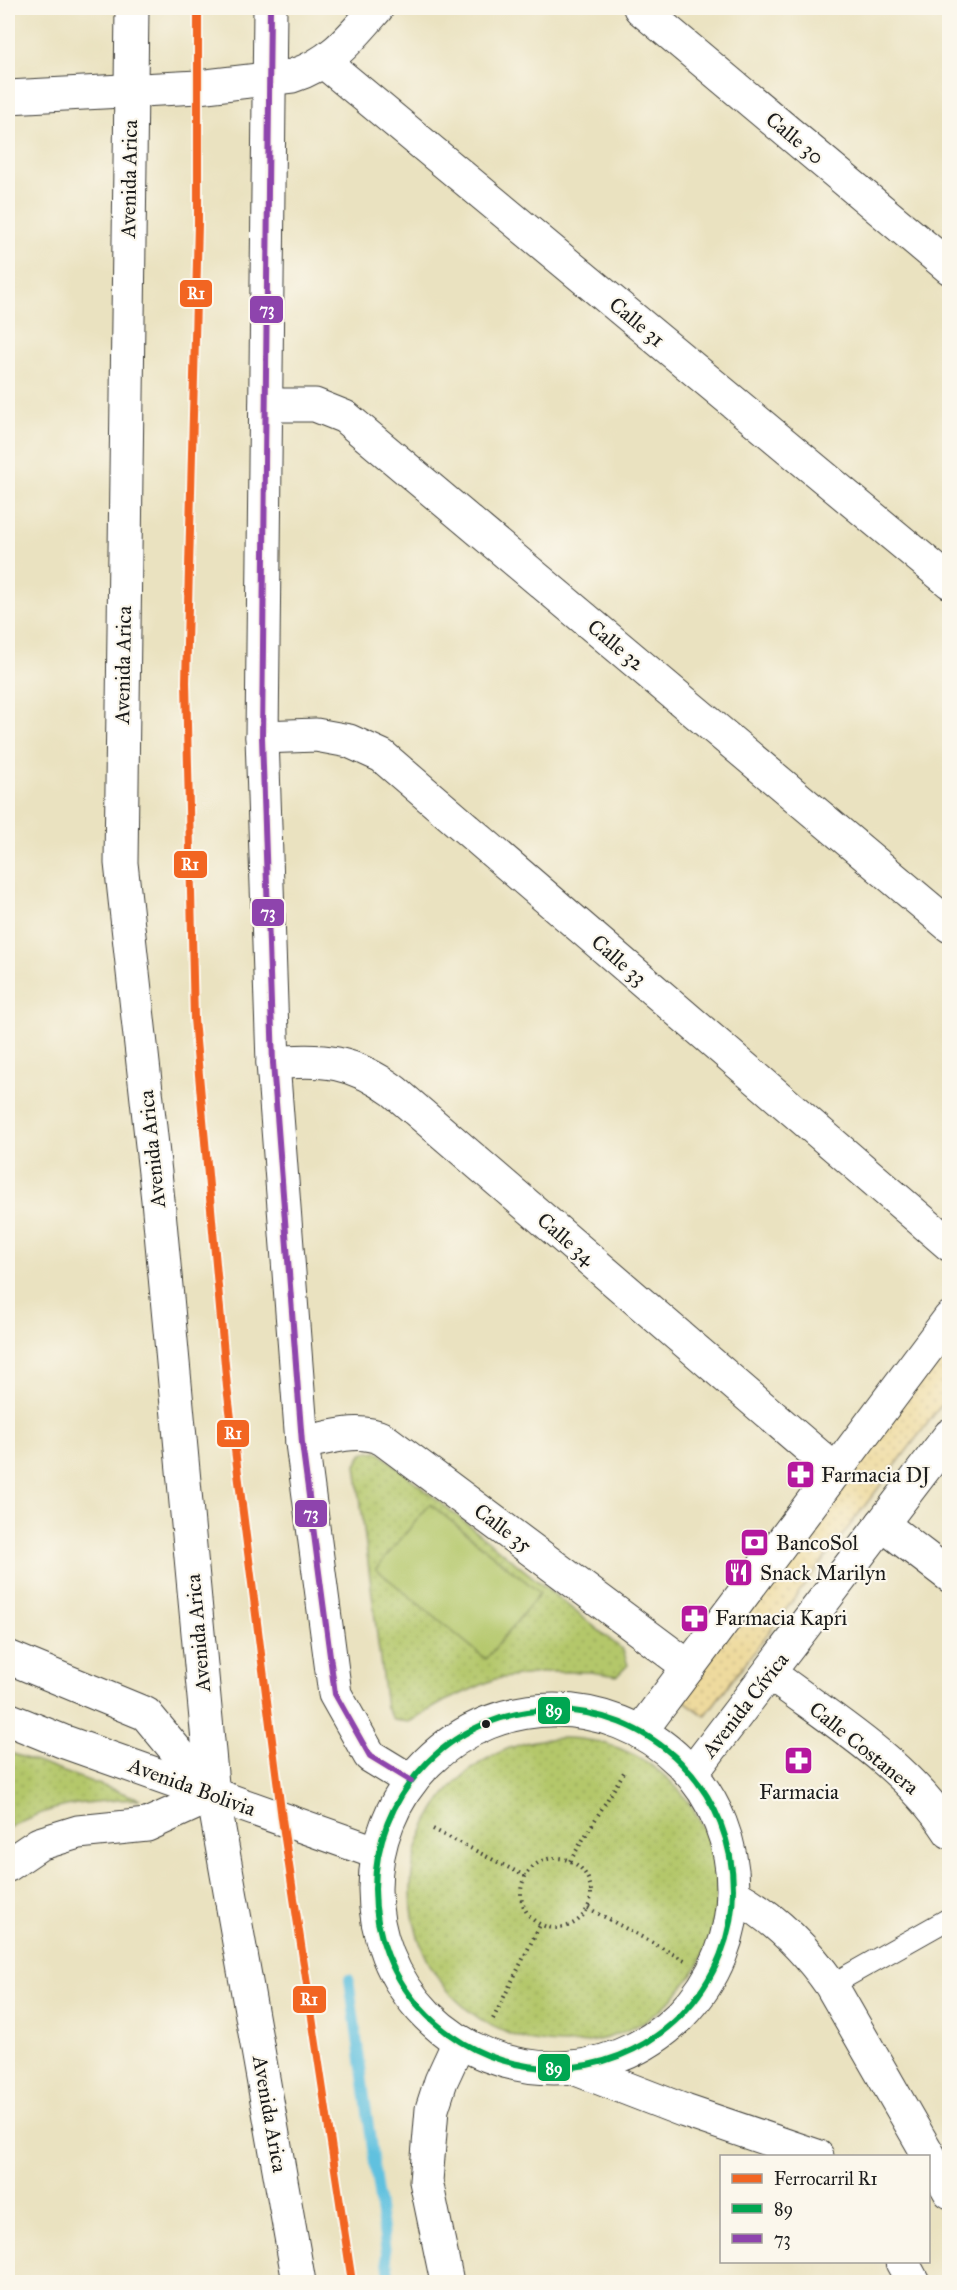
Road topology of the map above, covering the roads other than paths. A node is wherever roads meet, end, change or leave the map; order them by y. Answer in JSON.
{"nodes":[{"id":1,"x":132,"y":8,"type":"edge"},
{"id":2,"x":270,"y":8,"type":"edge"},
{"id":3,"x":377,"y":8,"type":"edge"},
{"id":4,"x":640,"y":8,"type":"edge"},
{"id":5,"x":324,"y":63,"type":"junction"},
{"id":6,"x":270,"y":80,"type":"junction"},
{"id":7,"x":130,"y":92,"type":"junction"},
{"id":8,"x":8,"y":97,"type":"edge"},
{"id":9,"x":950,"y":268,"type":"edge"},
{"id":10,"x":266,"y":405,"type":"junction"},
{"id":11,"x":950,"y":582,"type":"edge"},
{"id":12,"x":262,"y":737,"type":"junction"},
{"id":13,"x":950,"y":926,"type":"edge"},
{"id":14,"x":273,"y":1063,"type":"junction"},
{"id":15,"x":950,"y":1245,"type":"edge"},
{"id":16,"x":950,"y":1318,"type":"edge"},
{"id":17,"x":950,"y":1435,"type":"edge"},
{"id":18,"x":302,"y":1443,"type":"junction"},
{"id":19,"x":836,"y":1471,"type":"junction"},
{"id":20,"x":882,"y":1524,"type":"junction"},
{"id":21,"x":950,"y":1576,"type":"edge"},
{"id":22,"x":8,"y":1658,"type":"edge"},
{"id":23,"x":689,"y":1667,"type":"junction"},
{"id":24,"x":769,"y":1673,"type":"junction"},
{"id":25,"x":8,"y":1719,"type":"edge"},
{"id":26,"x":640,"y":1732,"type":"junction"},
{"id":27,"x":692,"y":1773,"type":"junction"},
{"id":28,"x":411,"y":1781,"type":"junction"},
{"id":29,"x":213,"y":1795,"type":"junction"},
{"id":30,"x":950,"y":1832,"type":"edge"},
{"id":31,"x":378,"y":1853,"type":"junction"},
{"id":32,"x":8,"y":1865,"type":"edge"},
{"id":33,"x":734,"y":1895,"type":"junction"},
{"id":34,"x":950,"y":1918,"type":"edge"},
{"id":35,"x":831,"y":1985,"type":"junction"},
{"id":36,"x":459,"y":2042,"type":"junction"},
{"id":37,"x":571,"y":2067,"type":"junction"},
{"id":38,"x":811,"y":2155,"type":"edge"},
{"id":39,"x":929,"y":2155,"type":"edge"},
{"id":40,"x":930,"y":2157,"type":"edge"},
{"id":41,"x":950,"y":2192,"type":"edge"},
{"id":42,"x":903,"y":2263,"type":"edge"},
{"id":43,"x":299,"y":2283,"type":"edge"},
{"id":44,"x":447,"y":2283,"type":"edge"},
{"id":45,"x":913,"y":2283,"type":"edge"}],
"edges":[{"from":1,"to":7,"type":"street","name":"Avenida Arica"},
{"from":2,"to":6,"type":"street"},
{"from":3,"to":5,"type":"street"},
{"from":4,"to":9,"type":"street","name":"Calle 30"},
{"from":5,"to":6,"type":"street"},
{"from":5,"to":11,"type":"street","name":"Calle 31"},
{"from":6,"to":7,"type":"street"},
{"from":6,"to":10,"type":"street"},
{"from":7,"to":8,"type":"street"},
{"from":7,"to":29,"type":"street","name":"Avenida Arica"},
{"from":10,"to":12,"type":"street"},
{"from":10,"to":13,"type":"street","name":"Calle 32"},
{"from":12,"to":14,"type":"street"},
{"from":12,"to":15,"type":"street","name":"Calle 33"},
{"from":14,"to":18,"type":"street"},
{"from":14,"to":19,"type":"street","name":"Calle 34"},
{"from":16,"to":19,"type":"street"},
{"from":17,"to":20,"type":"street","name":"Avenida Cívica"},
{"from":18,"to":23,"type":"street","name":"Calle 35"},
{"from":18,"to":28,"type":"street"},
{"from":19,"to":23,"type":"street"},
{"from":20,"to":21,"type":"street"},
{"from":20,"to":24,"type":"street","name":"Avenida Cívica"},
{"from":22,"to":29,"type":"street"},
{"from":23,"to":26,"type":"street"},
{"from":24,"to":27,"type":"street","name":"Avenida Cívica"},
{"from":24,"to":30,"type":"street","name":"Calle Costanera"},
{"from":25,"to":29,"type":"street","name":"Avenida Bolivia"},
{"from":26,"to":27,"type":"street"},
{"from":26,"to":28,"type":"street"},
{"from":27,"to":33,"type":"street"},
{"from":28,"to":31,"type":"street"},
{"from":29,"to":31,"type":"street","name":"Avenida Bolivia"},
{"from":29,"to":32,"type":"street"},
{"from":29,"to":43,"type":"street","name":"Avenida Arica"},
{"from":31,"to":36,"type":"street"},
{"from":33,"to":35,"type":"street"},
{"from":33,"to":37,"type":"street"},
{"from":34,"to":35,"type":"lane"},
{"from":35,"to":39,"type":"street"},
{"from":36,"to":37,"type":"street"},
{"from":36,"to":44,"type":"street"},
{"from":37,"to":38,"type":"street"},
{"from":40,"to":41,"type":"street"},
{"from":42,"to":45,"type":"street"}]}
